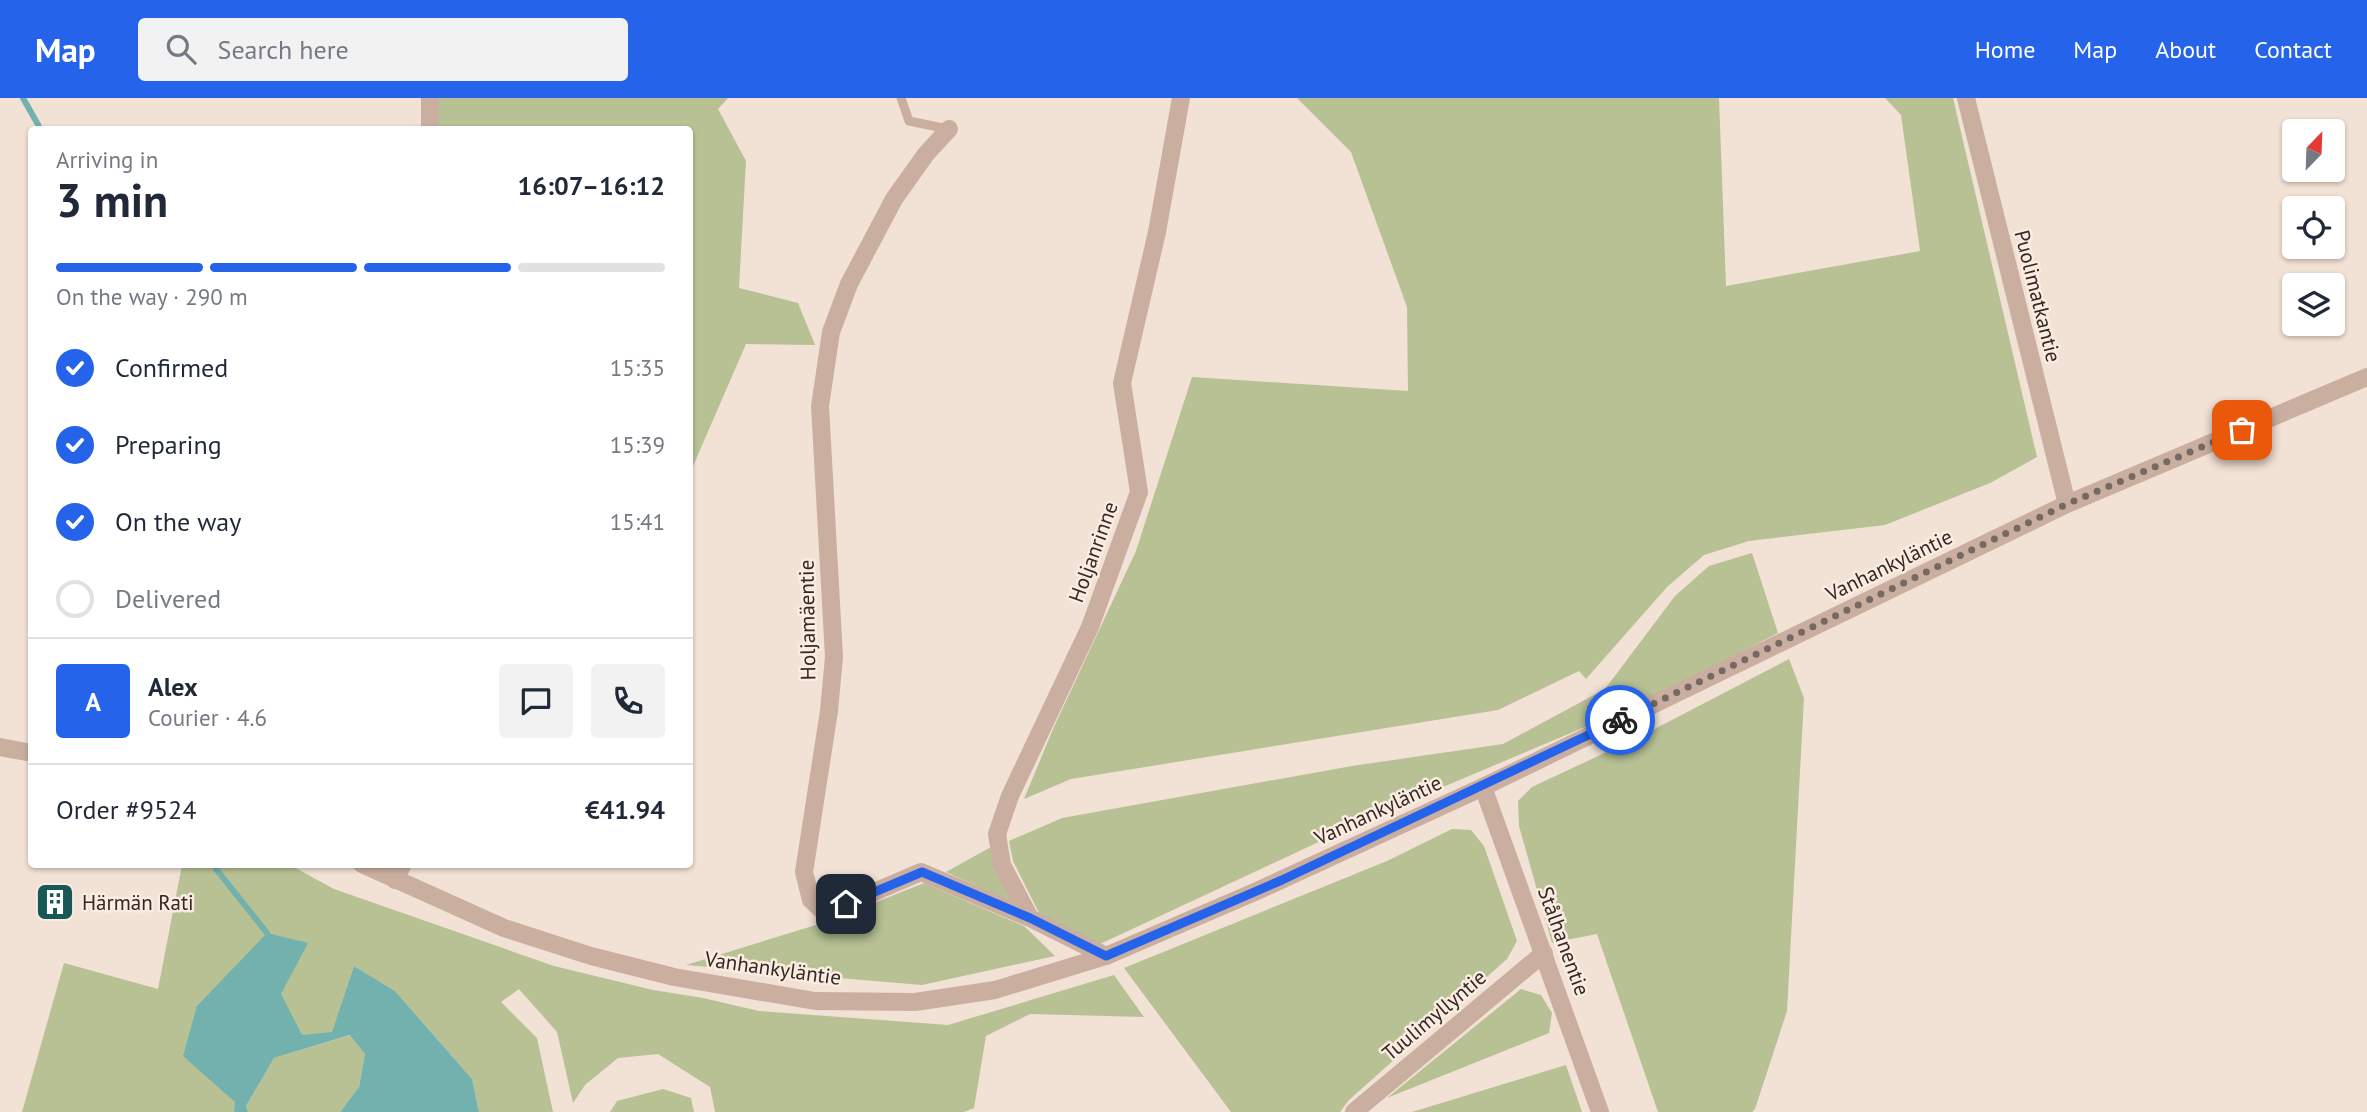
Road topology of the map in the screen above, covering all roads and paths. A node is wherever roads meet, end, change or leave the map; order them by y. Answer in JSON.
{"nodes":[{"id":1,"x":430,"y":98,"type":"edge"},
{"id":2,"x":901,"y":98,"type":"edge"},
{"id":3,"x":1181,"y":98,"type":"edge"},
{"id":4,"x":1966,"y":98,"type":"edge"},
{"id":5,"x":430,"y":126,"type":"edge"},
{"id":6,"x":949,"y":129,"type":"joint"},
{"id":7,"x":2367,"y":377,"type":"edge"},
{"id":8,"x":2067,"y":504,"type":"junction"},
{"id":9,"x":0,"y":747,"type":"edge"},
{"id":10,"x":28,"y":752,"type":"edge"},
{"id":11,"x":1483,"y":786,"type":"junction"},
{"id":12,"x":380,"y":868,"type":"edge"},
{"id":13,"x":399,"y":872,"type":"edge"},
{"id":14,"x":1030,"y":918,"type":"junction"},
{"id":15,"x":1544,"y":953,"type":"junction"},
{"id":16,"x":1106,"y":956,"type":"junction"},
{"id":17,"x":1354,"y":1112,"type":"edge"},
{"id":18,"x":1600,"y":1112,"type":"edge"}],
"edges":[{"from":1,"to":5,"type":"street"},
{"from":2,"to":6,"type":"lane"},
{"from":3,"to":14,"type":"street","name":"Holjanrinne"},
{"from":4,"to":8,"type":"street","name":"Puolimatkantie"},
{"from":6,"to":14,"type":"street","name":"Holjamäentie"},
{"from":7,"to":8,"type":"street","name":"Vanhankyläntie"},
{"from":8,"to":11,"type":"street","name":"Vanhankyläntie"},
{"from":9,"to":10,"type":"street"},
{"from":11,"to":15,"type":"street","name":"Stålhanentie"},
{"from":11,"to":16,"type":"street","name":"Vanhankyläntie"},
{"from":12,"to":13,"type":"street","name":"Vanhankyläntie"},
{"from":13,"to":16,"type":"street","name":"Vanhankyläntie"},
{"from":14,"to":16,"type":"street","name":"Holjamäentie"},
{"from":15,"to":17,"type":"street","name":"Tuulimyllyntie"},
{"from":15,"to":18,"type":"street","name":"Stålhanentie"}]}
